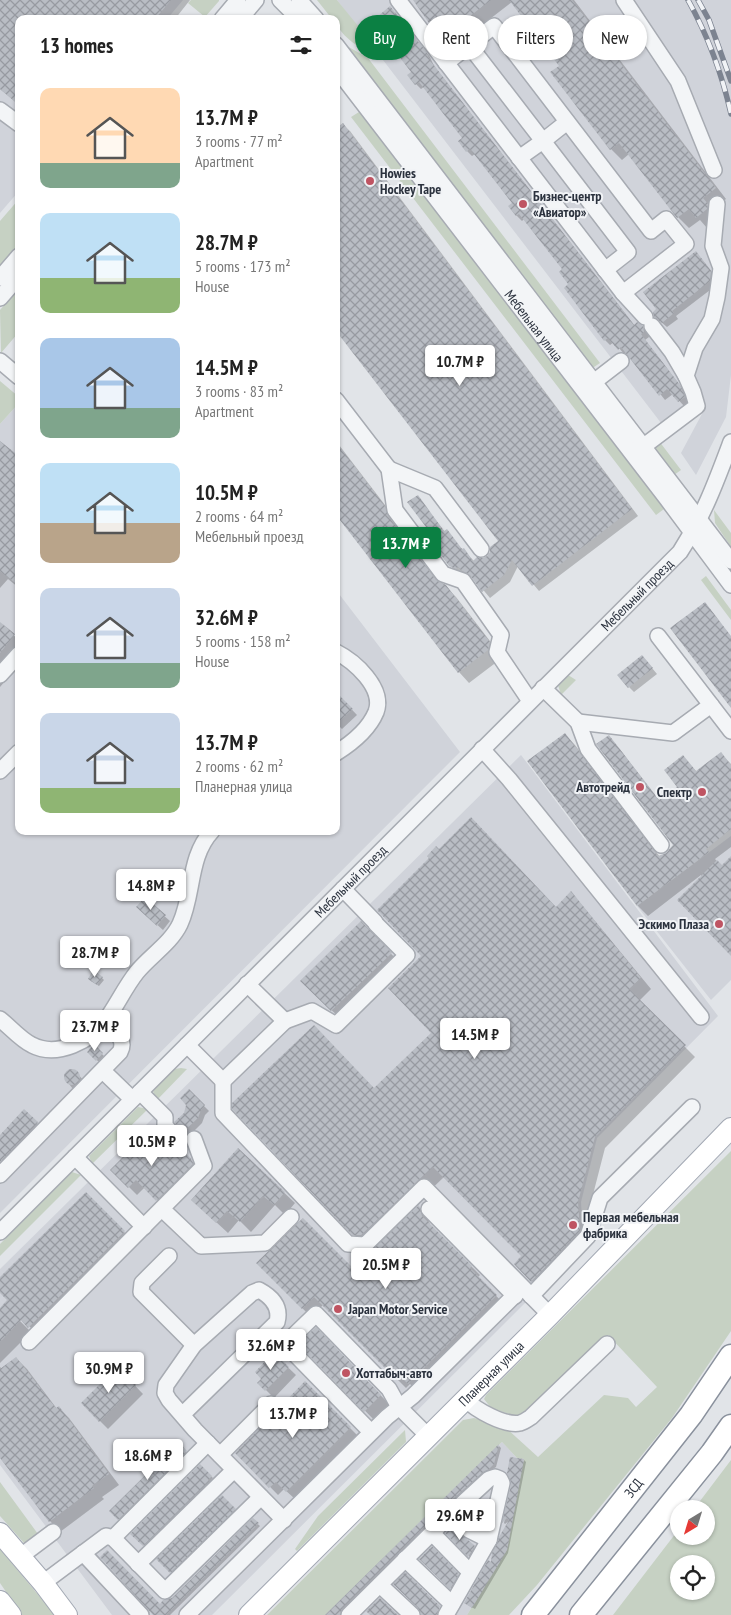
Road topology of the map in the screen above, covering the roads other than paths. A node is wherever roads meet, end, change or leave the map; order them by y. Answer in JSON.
{"nodes":[{"id":1,"x":238,"y":0,"type":"edge"},
{"id":2,"x":256,"y":0,"type":"edge"},
{"id":3,"x":280,"y":0,"type":"edge"},
{"id":4,"x":299,"y":0,"type":"edge"},
{"id":5,"x":398,"y":0,"type":"edge"},
{"id":6,"x":624,"y":0,"type":"edge"},
{"id":7,"x":225,"y":15,"type":"edge"},
{"id":8,"x":243,"y":15,"type":"edge"},
{"id":9,"x":295,"y":15,"type":"edge"},
{"id":10,"x":312,"y":15,"type":"edge"},
{"id":11,"x":488,"y":31,"type":"edge"},
{"id":12,"x":340,"y":50,"type":"edge"},
{"id":13,"x":450,"y":60,"type":"edge"},
{"id":14,"x":481,"y":60,"type":"edge"},
{"id":15,"x":446,"y":63,"type":"junction"},
{"id":16,"x":340,"y":73,"type":"edge"},
{"id":17,"x":0,"y":110,"type":"edge"},
{"id":18,"x":15,"y":121,"type":"edge"},
{"id":19,"x":567,"y":122,"type":"junction"},
{"id":20,"x":542,"y":140,"type":"junction"},
{"id":21,"x":520,"y":158,"type":"junction"},
{"id":22,"x":714,"y":170,"type":"dead end"},
{"id":23,"x":717,"y":204,"type":"dead end"},
{"id":24,"x":15,"y":261,"type":"edge"},
{"id":25,"x":605,"y":270,"type":"junction"},
{"id":26,"x":0,"y":278,"type":"edge"},
{"id":27,"x":15,"y":280,"type":"edge"},
{"id":28,"x":623,"y":293,"type":"junction"},
{"id":29,"x":1,"y":296,"type":"edge"},
{"id":30,"x":0,"y":361,"type":"edge"},
{"id":31,"x":621,"y":361,"type":"dead end"},
{"id":32,"x":15,"y":374,"type":"edge"},
{"id":33,"x":686,"y":376,"type":"junction"},
{"id":34,"x":589,"y":386,"type":"junction"},
{"id":35,"x":340,"y":405,"type":"edge"},
{"id":36,"x":731,"y":442,"type":"edge"},
{"id":37,"x":638,"y":450,"type":"junction"},
{"id":38,"x":389,"y":469,"type":"junction"},
{"id":39,"x":696,"y":527,"type":"junction"},
{"id":40,"x":481,"y":549,"type":"dead end"},
{"id":41,"x":731,"y":561,"type":"edge"},
{"id":42,"x":731,"y":585,"type":"edge"},
{"id":43,"x":658,"y":636,"type":"dead end"},
{"id":44,"x":340,"y":655,"type":"edge"},
{"id":45,"x":15,"y":658,"type":"edge"},
{"id":46,"x":0,"y":675,"type":"edge"},
{"id":47,"x":543,"y":688,"type":"junction"},
{"id":48,"x":530,"y":701,"type":"junction"},
{"id":49,"x":711,"y":705,"type":"junction"},
{"id":50,"x":578,"y":722,"type":"junction"},
{"id":51,"x":731,"y":732,"type":"edge"},
{"id":52,"x":482,"y":749,"type":"junction"},
{"id":53,"x":340,"y":751,"type":"edge"},
{"id":54,"x":15,"y":756,"type":"edge"},
{"id":55,"x":0,"y":770,"type":"edge"},
{"id":56,"x":209,"y":835,"type":"edge"},
{"id":57,"x":661,"y":845,"type":"dead end"},
{"id":58,"x":343,"y":889,"type":"junction"},
{"id":59,"x":247,"y":984,"type":"junction"},
{"id":60,"x":701,"y":1017,"type":"dead end"},
{"id":61,"x":0,"y":1019,"type":"edge"},
{"id":62,"x":285,"y":1021,"type":"junction"},
{"id":63,"x":105,"y":1022,"type":"junction"},
{"id":64,"x":187,"y":1045,"type":"junction"},
{"id":65,"x":103,"y":1071,"type":"junction"},
{"id":66,"x":223,"y":1080,"type":"junction"},
{"id":67,"x":136,"y":1096,"type":"junction"},
{"id":68,"x":692,"y":1107,"type":"dead end"},
{"id":69,"x":731,"y":1128,"type":"edge"},
{"id":70,"x":75,"y":1157,"type":"junction"},
{"id":71,"x":0,"y":1175,"type":"edge"},
{"id":72,"x":162,"y":1209,"type":"junction"},
{"id":73,"x":429,"y":1209,"type":"dead end"},
{"id":74,"x":292,"y":1217,"type":"dead end"},
{"id":75,"x":144,"y":1227,"type":"junction"},
{"id":76,"x":0,"y":1232,"type":"edge"},
{"id":77,"x":169,"y":1256,"type":"dead end"},
{"id":78,"x":522,"y":1293,"type":"junction"},
{"id":79,"x":550,"y":1315,"type":"junction"},
{"id":80,"x":29,"y":1342,"type":"dead end"},
{"id":81,"x":607,"y":1344,"type":"dead end"},
{"id":82,"x":194,"y":1345,"type":"junction"},
{"id":83,"x":731,"y":1356,"type":"edge"},
{"id":84,"x":465,"y":1399,"type":"junction"},
{"id":85,"x":271,"y":1404,"type":"dead end"},
{"id":86,"x":399,"y":1407,"type":"junction"},
{"id":87,"x":182,"y":1415,"type":"junction"},
{"id":88,"x":731,"y":1426,"type":"edge"},
{"id":89,"x":371,"y":1432,"type":"junction"},
{"id":90,"x":428,"y":1436,"type":"junction"},
{"id":91,"x":208,"y":1443,"type":"junction"},
{"id":92,"x":220,"y":1455,"type":"junction"},
{"id":93,"x":234,"y":1470,"type":"junction"},
{"id":94,"x":261,"y":1497,"type":"junction"},
{"id":95,"x":452,"y":1513,"type":"junction"},
{"id":96,"x":284,"y":1520,"type":"junction"},
{"id":97,"x":53,"y":1532,"type":"dead end"},
{"id":98,"x":0,"y":1533,"type":"edge"},
{"id":99,"x":432,"y":1533,"type":"junction"},
{"id":100,"x":113,"y":1538,"type":"junction"},
{"id":101,"x":489,"y":1540,"type":"junction"},
{"id":102,"x":83,"y":1553,"type":"junction"},
{"id":103,"x":20,"y":1556,"type":"junction"},
{"id":104,"x":405,"y":1559,"type":"junction"},
{"id":105,"x":138,"y":1564,"type":"junction"},
{"id":106,"x":470,"y":1572,"type":"junction"},
{"id":107,"x":43,"y":1584,"type":"junction"},
{"id":108,"x":380,"y":1585,"type":"junction"},
{"id":109,"x":0,"y":1601,"type":"edge"},
{"id":110,"x":449,"y":1610,"type":"edge"},
{"id":111,"x":355,"y":1613,"type":"edge"},
{"id":112,"x":11,"y":1615,"type":"edge"},
{"id":113,"x":67,"y":1615,"type":"edge"},
{"id":114,"x":141,"y":1615,"type":"edge"},
{"id":115,"x":186,"y":1615,"type":"edge"},
{"id":116,"x":249,"y":1615,"type":"edge"},
{"id":117,"x":412,"y":1615,"type":"edge"},
{"id":118,"x":533,"y":1615,"type":"edge"},
{"id":119,"x":581,"y":1615,"type":"edge"}],
"edges":[{"from":1,"to":7,"type":"street"},
{"from":2,"to":8,"type":"street"},
{"from":3,"to":9,"type":"street"},
{"from":4,"to":10,"type":"street"},
{"from":5,"to":15,"type":"street"},
{"from":6,"to":22,"type":"street"},
{"from":11,"to":19,"type":"street"},
{"from":12,"to":34,"type":"street","name":"Мебельная улица"},
{"from":13,"to":15,"type":"street"},
{"from":14,"to":20,"type":"street"},
{"from":15,"to":21,"type":"street"},
{"from":16,"to":34,"type":"street","name":"Мебельная улица"},
{"from":17,"to":18,"type":"street"},
{"from":19,"to":20,"type":"street"},
{"from":19,"to":28,"type":"street"},
{"from":20,"to":21,"type":"street"},
{"from":20,"to":25,"type":"street"},
{"from":21,"to":25,"type":"street"},
{"from":23,"to":33,"type":"street"},
{"from":24,"to":26,"type":"street"},
{"from":25,"to":28,"type":"street"},
{"from":27,"to":29,"type":"street"},
{"from":28,"to":33,"type":"street"},
{"from":30,"to":32,"type":"street"},
{"from":31,"to":34,"type":"street"},
{"from":33,"to":37,"type":"street"},
{"from":34,"to":37,"type":"street","name":"Мебельная улица"},
{"from":35,"to":38,"type":"street"},
{"from":36,"to":39,"type":"street","name":"Мебельный проезд"},
{"from":37,"to":39,"type":"street","name":"Мебельная улица"},
{"from":38,"to":40,"type":"street"},
{"from":38,"to":48,"type":"street"},
{"from":39,"to":41,"type":"street","name":"Мебельная улица"},
{"from":39,"to":42,"type":"street","name":"Мебельная улица"},
{"from":39,"to":47,"type":"street","name":"Мебельный проезд"},
{"from":43,"to":49,"type":"street"},
{"from":44,"to":53,"type":"street"},
{"from":45,"to":46,"type":"street"},
{"from":47,"to":48,"type":"street","name":"Мебельный проезд"},
{"from":47,"to":50,"type":"street"},
{"from":48,"to":52,"type":"street","name":"Мебельный проезд"},
{"from":49,"to":50,"type":"street"},
{"from":49,"to":51,"type":"street"},
{"from":50,"to":57,"type":"street"},
{"from":52,"to":58,"type":"street","name":"Мебельный проезд"},
{"from":52,"to":60,"type":"street"},
{"from":54,"to":55,"type":"street"},
{"from":56,"to":63,"type":"street"},
{"from":58,"to":59,"type":"street","name":"Мебельный проезд"},
{"from":58,"to":62,"type":"street"},
{"from":59,"to":62,"type":"street"},
{"from":59,"to":64,"type":"street","name":"Мебельный проезд"},
{"from":61,"to":63,"type":"street"},
{"from":62,"to":66,"type":"street"},
{"from":63,"to":65,"type":"street"},
{"from":64,"to":66,"type":"street"},
{"from":64,"to":67,"type":"street","name":"Мебельный проезд"},
{"from":65,"to":67,"type":"street"},
{"from":65,"to":71,"type":"street"},
{"from":66,"to":78,"type":"street"},
{"from":67,"to":70,"type":"street","name":"Мебельный проезд"},
{"from":67,"to":72,"type":"street"},
{"from":68,"to":78,"type":"street"},
{"from":69,"to":79,"type":"main road","name":"Планерная улица"},
{"from":70,"to":75,"type":"street"},
{"from":70,"to":76,"type":"street","name":"Мебельный проезд"},
{"from":72,"to":74,"type":"street"},
{"from":72,"to":75,"type":"street"},
{"from":73,"to":78,"type":"street"},
{"from":75,"to":80,"type":"street"},
{"from":77,"to":82,"type":"street"},
{"from":78,"to":79,"type":"street"},
{"from":78,"to":86,"type":"street"},
{"from":79,"to":84,"type":"main road","name":"Планерная улица"},
{"from":81,"to":84,"type":"street"},
{"from":82,"to":87,"type":"street"},
{"from":82,"to":87,"type":"street"},
{"from":83,"to":118,"type":"highway","name":"ЗСД"},
{"from":84,"to":90,"type":"main road","name":"Планерная улица"},
{"from":85,"to":92,"type":"street"},
{"from":86,"to":89,"type":"street"},
{"from":86,"to":89,"type":"street"},
{"from":86,"to":90,"type":"street"},
{"from":87,"to":91,"type":"street"},
{"from":88,"to":119,"type":"highway"},
{"from":89,"to":96,"type":"street"},
{"from":90,"to":116,"type":"main road","name":"Планерная улица"},
{"from":91,"to":92,"type":"street"},
{"from":91,"to":100,"type":"street"},
{"from":92,"to":93,"type":"street"},
{"from":93,"to":94,"type":"street"},
{"from":93,"to":105,"type":"street"},
{"from":94,"to":96,"type":"street"},
{"from":94,"to":105,"type":"street"},
{"from":95,"to":99,"type":"street"},
{"from":95,"to":101,"type":"street"},
{"from":95,"to":101,"type":"street"},
{"from":96,"to":115,"type":"street"},
{"from":97,"to":103,"type":"street"},
{"from":98,"to":103,"type":"main road"},
{"from":99,"to":104,"type":"street"},
{"from":99,"to":106,"type":"street"},
{"from":100,"to":102,"type":"street"},
{"from":100,"to":105,"type":"street"},
{"from":101,"to":106,"type":"street"},
{"from":102,"to":107,"type":"street"},
{"from":102,"to":114,"type":"street"},
{"from":103,"to":107,"type":"main road"},
{"from":104,"to":108,"type":"street"},
{"from":104,"to":110,"type":"street"},
{"from":106,"to":110,"type":"street"},
{"from":107,"to":113,"type":"main road"},
{"from":108,"to":111,"type":"street"},
{"from":108,"to":117,"type":"street"},
{"from":109,"to":112,"type":"main road"}]}
